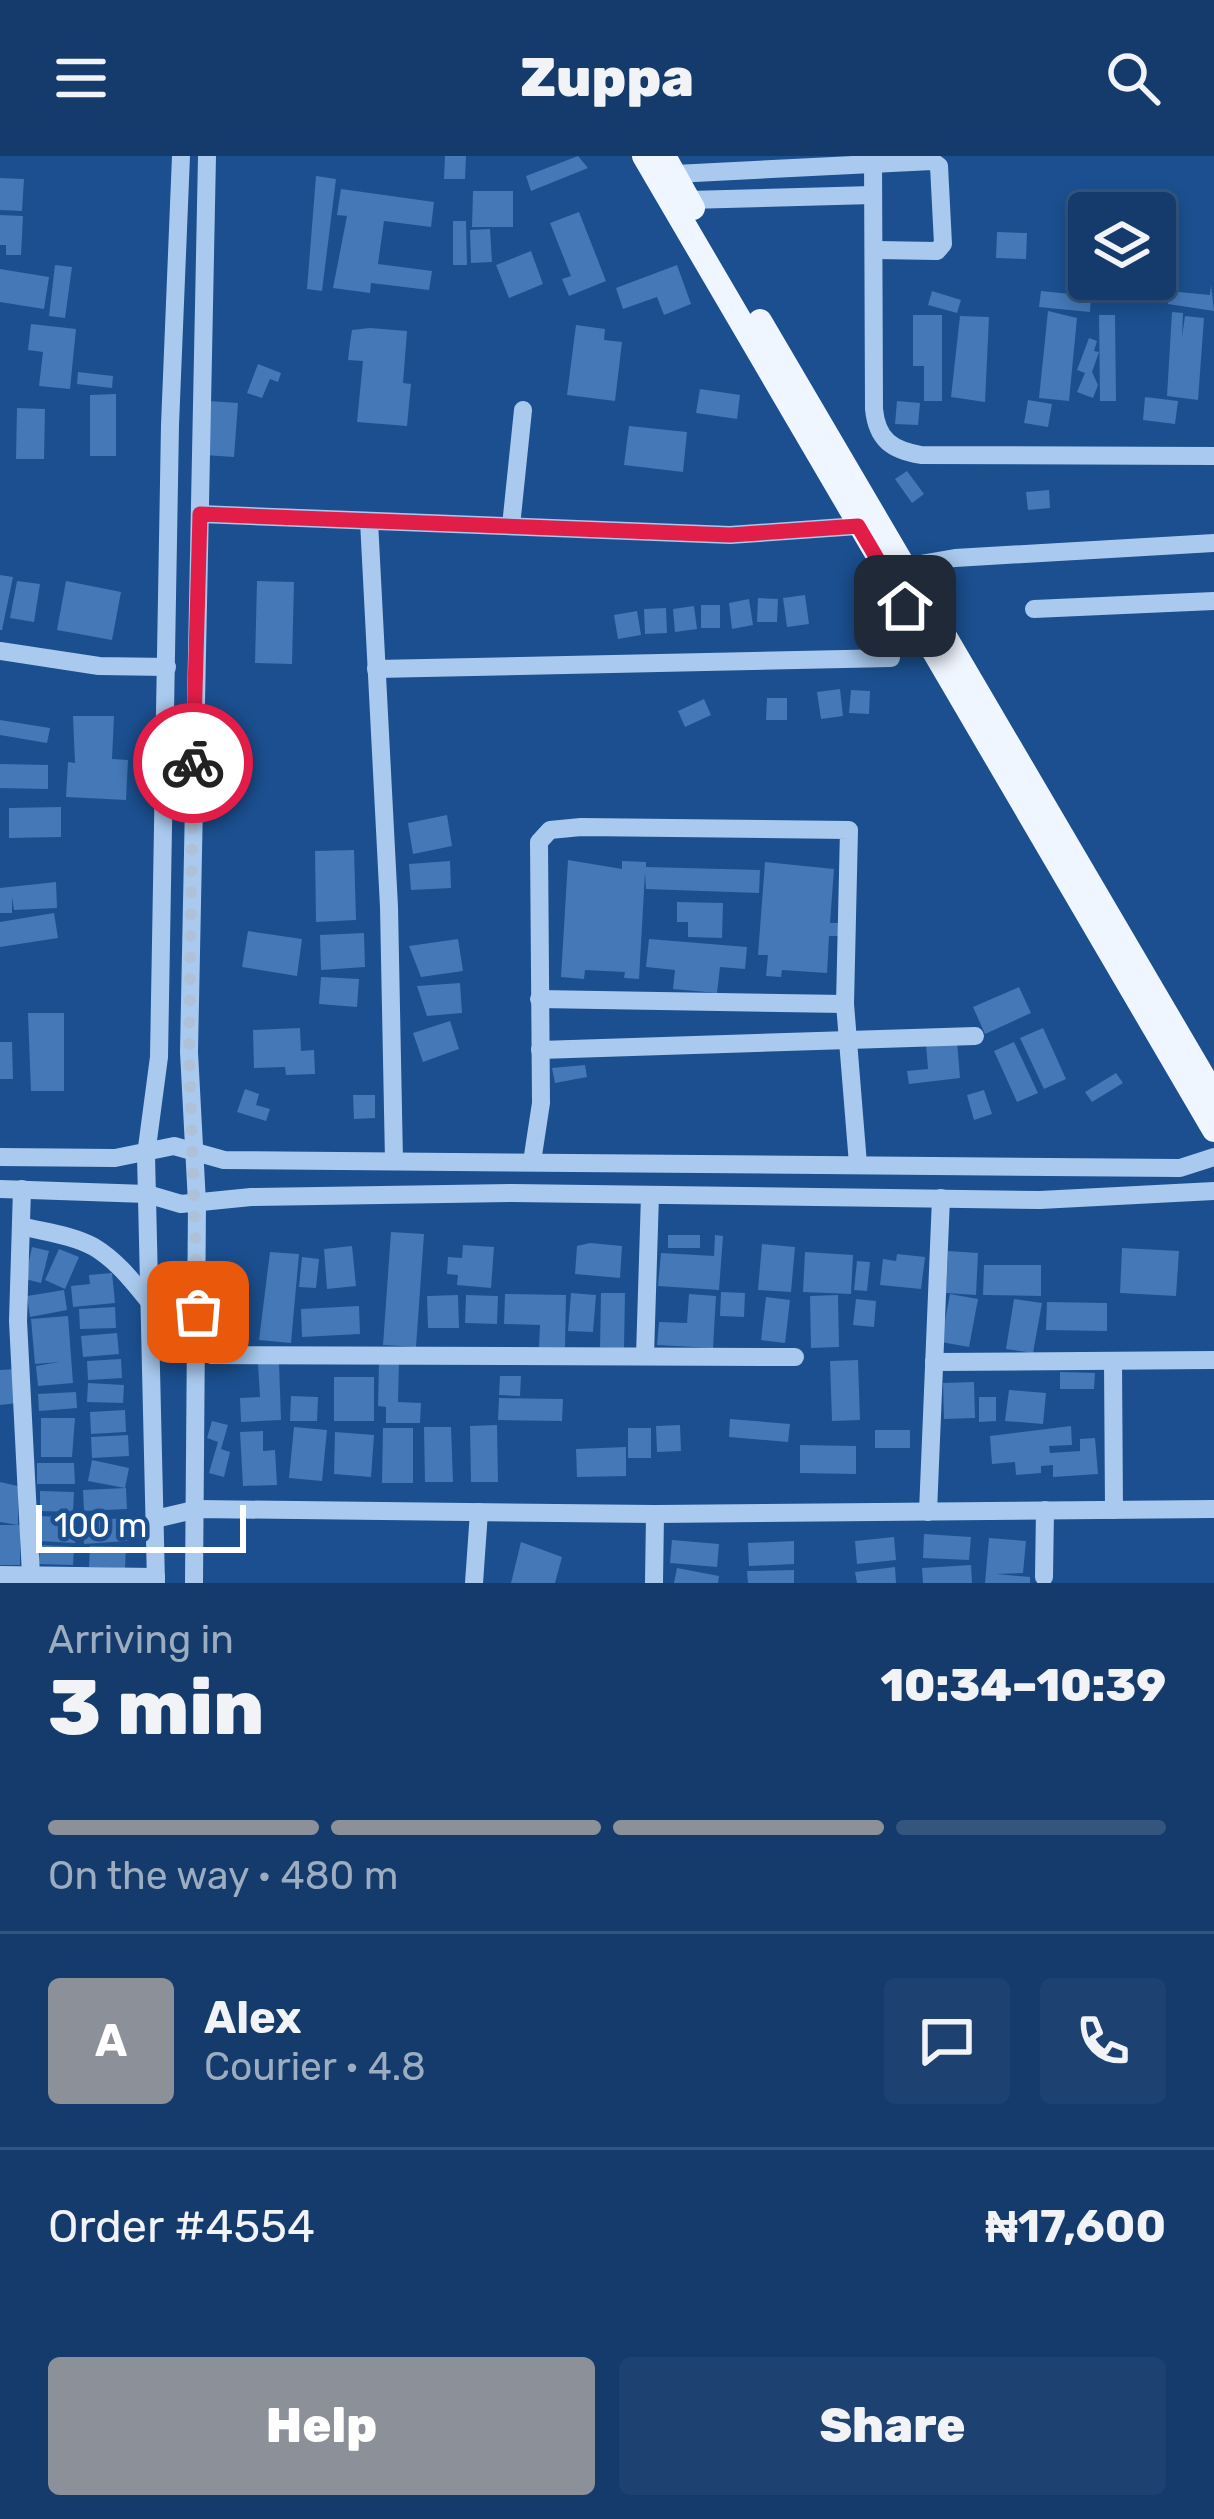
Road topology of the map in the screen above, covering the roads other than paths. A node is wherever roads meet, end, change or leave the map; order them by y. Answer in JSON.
{"nodes":[{"id":1,"x":181,"y":156,"type":"edge"},
{"id":2,"x":207,"y":156,"type":"edge"},
{"id":3,"x":644,"y":156,"type":"edge"},
{"id":4,"x":873,"y":160,"type":"edge"},
{"id":5,"x":670,"y":165,"type":"edge"},
{"id":6,"x":873,"y":195,"type":"junction"},
{"id":7,"x":688,"y":200,"type":"junction"},
{"id":8,"x":876,"y":250,"type":"junction"},
{"id":9,"x":523,"y":410,"type":"dead end"},
{"id":10,"x":1214,"y":456,"type":"edge"},
{"id":11,"x":200,"y":514,"type":"junction"},
{"id":12,"x":370,"y":520,"type":"junction"},
{"id":13,"x":511,"y":526,"type":"junction"},
{"id":14,"x":858,"y":526,"type":"junction"},
{"id":15,"x":1214,"y":543,"type":"edge"},
{"id":16,"x":903,"y":567,"type":"junction"},
{"id":17,"x":1214,"y":601,"type":"edge"},
{"id":18,"x":1034,"y":609,"type":"dead end"},
{"id":19,"x":0,"y":651,"type":"edge"},
{"id":20,"x":891,"y":658,"type":"dead end"},
{"id":21,"x":167,"y":667,"type":"junction"},
{"id":22,"x":376,"y":669,"type":"junction"},
{"id":23,"x":538,"y":999,"type":"junction"},
{"id":24,"x":845,"y":1004,"type":"junction"},
{"id":25,"x":975,"y":1036,"type":"dead end"},
{"id":26,"x":852,"y":1040,"type":"junction"},
{"id":27,"x":540,"y":1050,"type":"junction"},
{"id":28,"x":1214,"y":1095,"type":"edge"},
{"id":29,"x":1214,"y":1130,"type":"edge"},
{"id":30,"x":194,"y":1150,"type":"junction"},
{"id":31,"x":146,"y":1155,"type":"junction"},
{"id":32,"x":1214,"y":1156,"type":"edge"},
{"id":33,"x":0,"y":1157,"type":"edge"},
{"id":34,"x":394,"y":1161,"type":"junction"},
{"id":35,"x":532,"y":1162,"type":"junction"},
{"id":36,"x":858,"y":1164,"type":"junction"},
{"id":37,"x":0,"y":1189,"type":"edge"},
{"id":38,"x":22,"y":1189,"type":"junction"},
{"id":39,"x":1214,"y":1191,"type":"edge"},
{"id":40,"x":146,"y":1194,"type":"junction"},
{"id":41,"x":650,"y":1195,"type":"junction"},
{"id":42,"x":941,"y":1198,"type":"junction"},
{"id":43,"x":197,"y":1203,"type":"junction"},
{"id":44,"x":21,"y":1226,"type":"junction"},
{"id":45,"x":148,"y":1297,"type":"junction"},
{"id":46,"x":9,"y":1320,"type":"edge"},
{"id":47,"x":198,"y":1349,"type":"junction"},
{"id":48,"x":645,"y":1356,"type":"junction"},
{"id":49,"x":795,"y":1357,"type":"dead end"},
{"id":50,"x":1214,"y":1360,"type":"edge"},
{"id":51,"x":934,"y":1362,"type":"junction"},
{"id":52,"x":1113,"y":1362,"type":"junction"},
{"id":53,"x":198,"y":1509,"type":"junction"},
{"id":54,"x":1214,"y":1509,"type":"edge"},
{"id":55,"x":1046,"y":1510,"type":"junction"},
{"id":56,"x":1114,"y":1510,"type":"junction"},
{"id":57,"x":928,"y":1512,"type":"junction"},
{"id":58,"x":479,"y":1513,"type":"junction"},
{"id":59,"x":656,"y":1514,"type":"junction"},
{"id":60,"x":155,"y":1519,"type":"junction"},
{"id":61,"x":0,"y":1575,"type":"edge"},
{"id":62,"x":31,"y":1575,"type":"junction"},
{"id":63,"x":1044,"y":1576,"type":"dead end"},
{"id":64,"x":156,"y":1580,"type":"edge"},
{"id":65,"x":194,"y":1583,"type":"edge"},
{"id":66,"x":474,"y":1583,"type":"edge"},
{"id":67,"x":654,"y":1583,"type":"edge"}],
"edges":[{"from":1,"to":21,"type":"street"},
{"from":2,"to":11,"type":"street"},
{"from":3,"to":14,"type":"main road"},
{"from":4,"to":5,"type":"street"},
{"from":4,"to":6,"type":"street"},
{"from":4,"to":8,"type":"street"},
{"from":5,"to":7,"type":"main road"},
{"from":6,"to":7,"type":"street"},
{"from":6,"to":8,"type":"street"},
{"from":7,"to":16,"type":"main road"},
{"from":8,"to":10,"type":"street"},
{"from":9,"to":13,"type":"street"},
{"from":11,"to":12,"type":"street"},
{"from":11,"to":30,"type":"street"},
{"from":12,"to":13,"type":"street"},
{"from":12,"to":22,"type":"street"},
{"from":13,"to":14,"type":"street"},
{"from":14,"to":29,"type":"main road"},
{"from":15,"to":16,"type":"street"},
{"from":16,"to":28,"type":"main road"},
{"from":17,"to":18,"type":"street"},
{"from":19,"to":21,"type":"street"},
{"from":20,"to":22,"type":"street"},
{"from":21,"to":31,"type":"street"},
{"from":22,"to":34,"type":"street"},
{"from":23,"to":24,"type":"street"},
{"from":23,"to":24,"type":"street"},
{"from":23,"to":27,"type":"street"},
{"from":24,"to":26,"type":"street"},
{"from":25,"to":26,"type":"street"},
{"from":26,"to":27,"type":"street"},
{"from":26,"to":36,"type":"street"},
{"from":27,"to":35,"type":"street"},
{"from":30,"to":31,"type":"street"},
{"from":30,"to":34,"type":"street"},
{"from":30,"to":43,"type":"street"},
{"from":31,"to":33,"type":"street"},
{"from":31,"to":40,"type":"street"},
{"from":32,"to":36,"type":"street"},
{"from":34,"to":35,"type":"street"},
{"from":35,"to":36,"type":"street"},
{"from":37,"to":38,"type":"street"},
{"from":38,"to":40,"type":"street"},
{"from":38,"to":44,"type":"street"},
{"from":39,"to":42,"type":"street"},
{"from":40,"to":43,"type":"street"},
{"from":40,"to":45,"type":"street"},
{"from":41,"to":42,"type":"street"},
{"from":41,"to":43,"type":"street"},
{"from":41,"to":48,"type":"street"},
{"from":42,"to":51,"type":"street"},
{"from":43,"to":47,"type":"street"},
{"from":44,"to":45,"type":"street"},
{"from":44,"to":46,"type":"street"},
{"from":45,"to":47,"type":"street"},
{"from":45,"to":60,"type":"street"},
{"from":46,"to":62,"type":"street"},
{"from":47,"to":48,"type":"street"},
{"from":47,"to":53,"type":"street"},
{"from":48,"to":49,"type":"street"},
{"from":50,"to":52,"type":"street"},
{"from":51,"to":52,"type":"street"},
{"from":51,"to":57,"type":"street"},
{"from":52,"to":56,"type":"street"},
{"from":53,"to":58,"type":"street"},
{"from":53,"to":60,"type":"street"},
{"from":53,"to":65,"type":"street"},
{"from":54,"to":56,"type":"street"},
{"from":55,"to":56,"type":"street"},
{"from":55,"to":57,"type":"street"},
{"from":55,"to":63,"type":"street"},
{"from":57,"to":59,"type":"street"},
{"from":58,"to":59,"type":"street"},
{"from":58,"to":66,"type":"street"},
{"from":59,"to":67,"type":"street"},
{"from":60,"to":64,"type":"street"},
{"from":61,"to":62,"type":"street"},
{"from":62,"to":64,"type":"street"}]}
